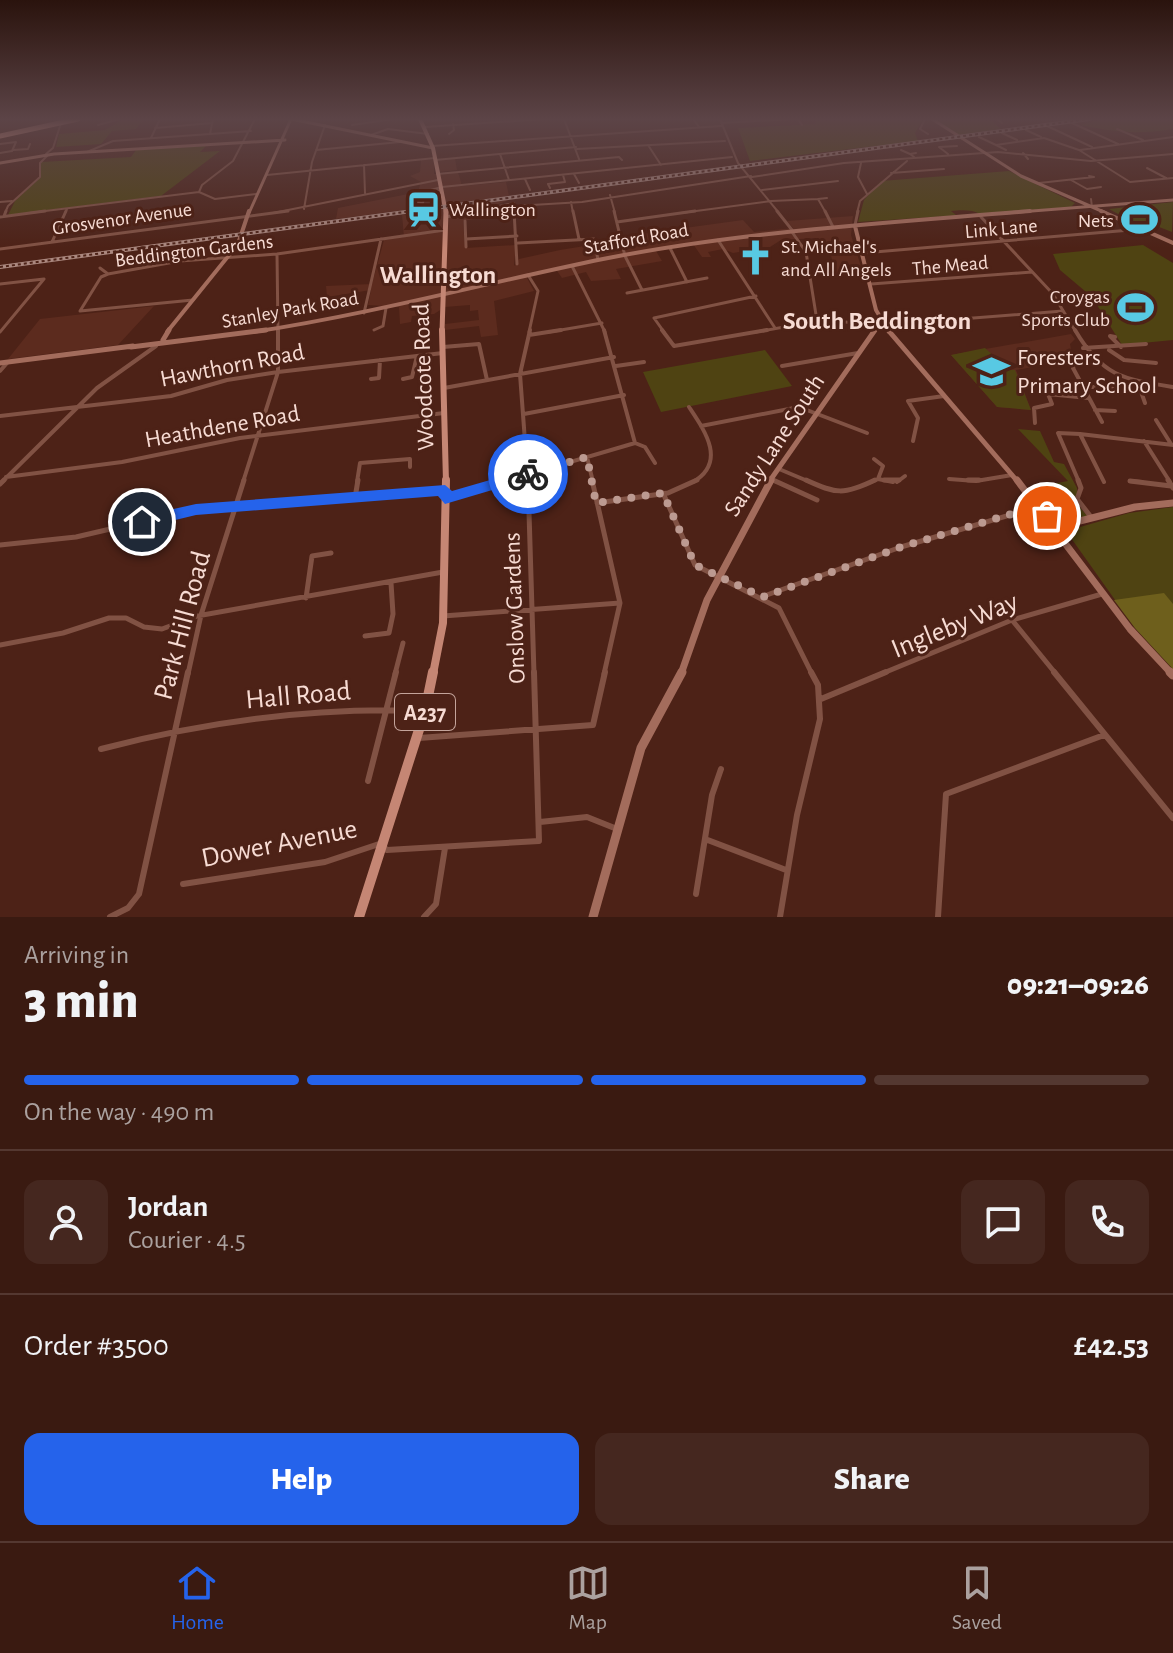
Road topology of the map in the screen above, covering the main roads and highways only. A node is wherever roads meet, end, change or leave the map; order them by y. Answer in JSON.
{"nodes":[{"id":1,"x":274,"y":162,"type":"edge"},
{"id":2,"x":435,"y":162,"type":"edge"},
{"id":3,"x":999,"y":162,"type":"edge"},
{"id":4,"x":1074,"y":200,"type":"junction"},
{"id":5,"x":1173,"y":200,"type":"edge"},
{"id":6,"x":1116,"y":205,"type":"junction"},
{"id":7,"x":1092,"y":207,"type":"junction"},
{"id":8,"x":1076,"y":208,"type":"junction"},
{"id":9,"x":1110,"y":215,"type":"junction"},
{"id":10,"x":836,"y":227,"type":"junction"},
{"id":11,"x":855,"y":229,"type":"junction"},
{"id":12,"x":1173,"y":243,"type":"edge"},
{"id":13,"x":441,"y":295,"type":"junction"},
{"id":14,"x":882,"y":324,"type":"junction"},
{"id":15,"x":159,"y":343,"type":"junction"},
{"id":16,"x":0,"y":363,"type":"edge"},
{"id":17,"x":1173,"y":503,"type":"edge"},
{"id":18,"x":1056,"y":527,"type":"junction"},
{"id":19,"x":1173,"y":675,"type":"edge"},
{"id":20,"x":359,"y":917,"type":"edge"},
{"id":21,"x":593,"y":917,"type":"edge"}],
"edges":[{"from":1,"to":15,"type":"main road"},
{"from":2,"to":13,"type":"main road","name":"Woodcote Road","number":"A237"},
{"from":3,"to":4,"type":"main road"},
{"from":4,"to":7,"type":"main road"},
{"from":4,"to":8,"type":"main road"},
{"from":5,"to":6,"type":"main road","name":"Stafford Road"},
{"from":6,"to":7,"type":"main road","name":"Stafford Road"},
{"from":6,"to":9,"type":"main road"},
{"from":7,"to":8,"type":"main road","name":"Stafford Road"},
{"from":7,"to":9,"type":"main road"},
{"from":8,"to":11,"type":"main road","name":"Stafford Road"},
{"from":9,"to":12,"type":"main road"},
{"from":10,"to":11,"type":"main road","name":"Stafford Road"},
{"from":10,"to":11,"type":"main road","name":"Stafford Road"},
{"from":10,"to":13,"type":"main road","name":"Stafford Road"},
{"from":11,"to":14,"type":"main road"},
{"from":13,"to":15,"type":"main road","name":"Stanley Park Road"},
{"from":13,"to":20,"type":"main road","name":"Woodcote Road","number":"A237"},
{"from":14,"to":18,"type":"main road"},
{"from":14,"to":21,"type":"main road","name":"Sandy Lane South"},
{"from":15,"to":16,"type":"main road","name":"Stanley Park Road"},
{"from":17,"to":18,"type":"main road"},
{"from":18,"to":19,"type":"main road"}]}
